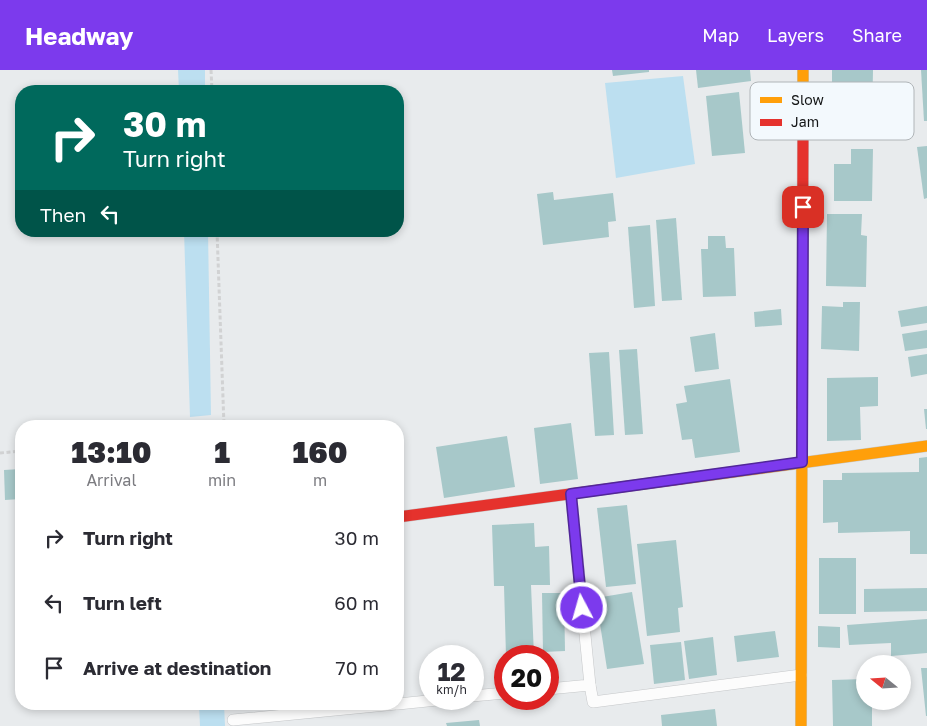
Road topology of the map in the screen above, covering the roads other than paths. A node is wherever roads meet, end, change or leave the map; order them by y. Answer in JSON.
{"nodes":[{"id":1,"x":803,"y":140,"type":"edge"},
{"id":2,"x":927,"y":446,"type":"edge"},
{"id":3,"x":802,"y":462,"type":"junction"},
{"id":4,"x":571,"y":494,"type":"junction"},
{"id":5,"x":404,"y":516,"type":"edge"},
{"id":6,"x":801,"y":675,"type":"junction"},
{"id":7,"x":590,"y":685,"type":"junction"},
{"id":8,"x":559,"y":688,"type":"edge"},
{"id":9,"x":419,"y":702,"type":"edge"},
{"id":10,"x":404,"y":703,"type":"edge"},
{"id":11,"x":336,"y":710,"type":"edge"},
{"id":12,"x":233,"y":720,"type":"dead end"},
{"id":13,"x":801,"y":726,"type":"edge"}],
"edges":[{"from":1,"to":3,"type":"street"},
{"from":2,"to":3,"type":"street"},
{"from":3,"to":4,"type":"street"},
{"from":3,"to":6,"type":"street"},
{"from":4,"to":5,"type":"street"},
{"from":4,"to":7,"type":"lane"},
{"from":6,"to":7,"type":"lane"},
{"from":6,"to":13,"type":"street"},
{"from":7,"to":8,"type":"lane"},
{"from":9,"to":10,"type":"lane"},
{"from":11,"to":12,"type":"lane"}]}
